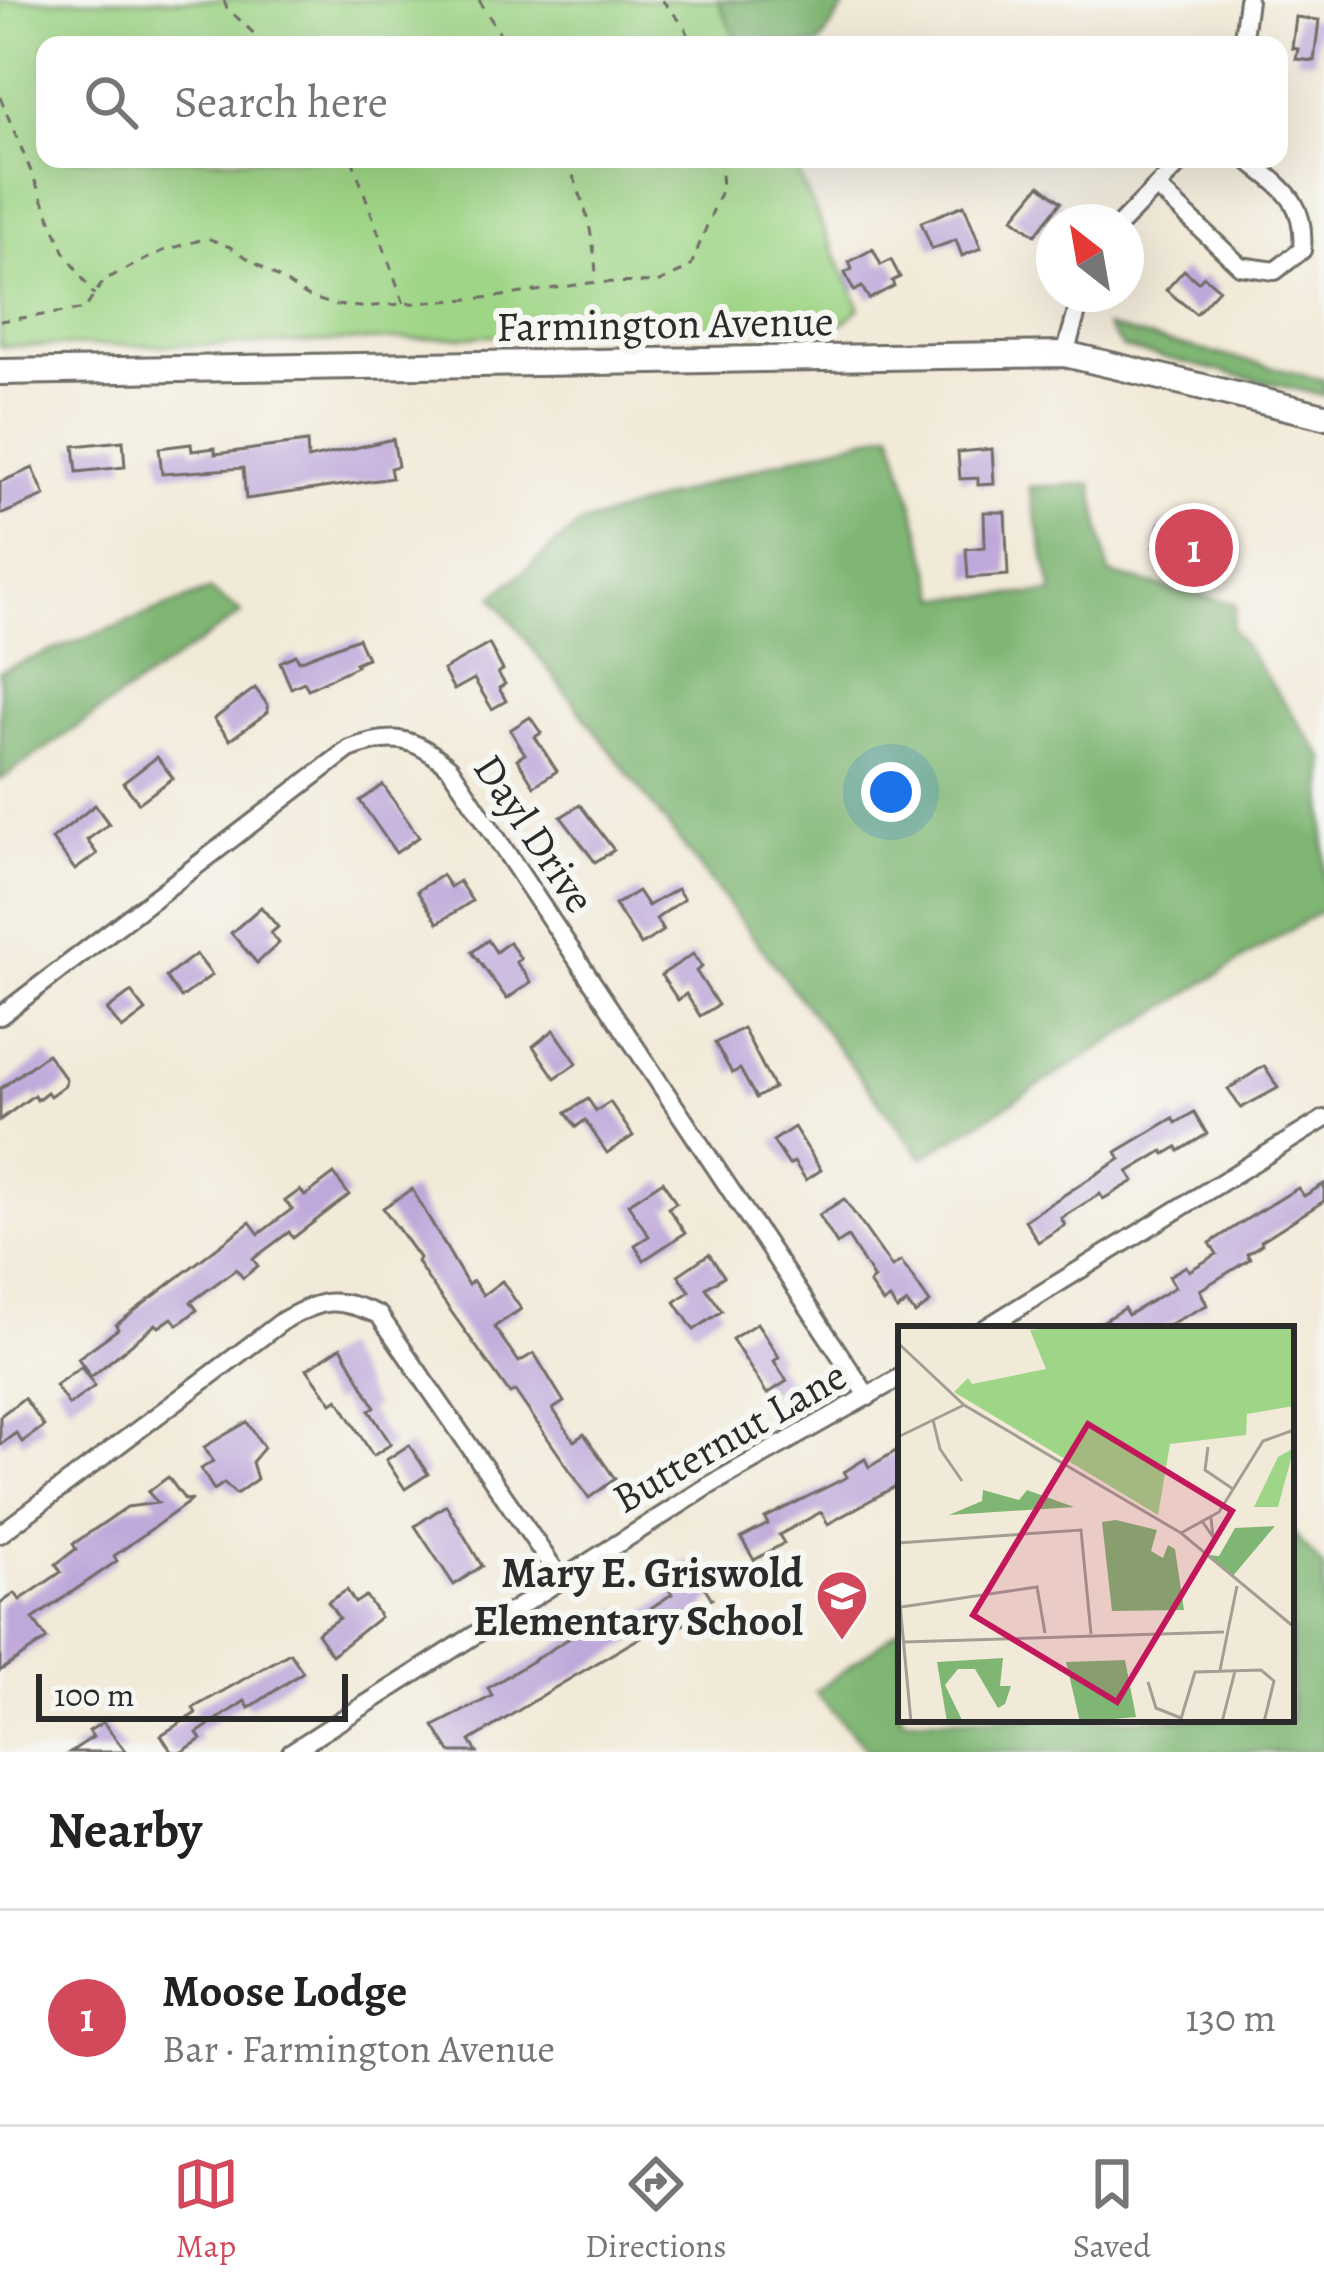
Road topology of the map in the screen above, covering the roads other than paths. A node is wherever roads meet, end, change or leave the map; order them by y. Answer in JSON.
{"nodes":[{"id":1,"x":1248,"y":0,"type":"edge"},
{"id":2,"x":1243,"y":36,"type":"edge"},
{"id":3,"x":1176,"y":168,"type":"edge"},
{"id":4,"x":1258,"y":168,"type":"edge"},
{"id":5,"x":1158,"y":188,"type":"junction"},
{"id":6,"x":1141,"y":204,"type":"edge"},
{"id":7,"x":1077,"y":312,"type":"edge"},
{"id":8,"x":1065,"y":354,"type":"junction"},
{"id":9,"x":0,"y":373,"type":"edge"},
{"id":10,"x":1324,"y":416,"type":"edge"},
{"id":11,"x":0,"y":1016,"type":"edge"},
{"id":12,"x":1324,"y":1119,"type":"edge"},
{"id":13,"x":989,"y":1326,"type":"edge"},
{"id":14,"x":898,"y":1379,"type":"edge"},
{"id":15,"x":868,"y":1397,"type":"junction"},
{"id":16,"x":0,"y":1534,"type":"edge"},
{"id":17,"x":561,"y":1579,"type":"junction"},
{"id":18,"x":292,"y":1752,"type":"edge"}],
"edges":[{"from":1,"to":2,"type":"street"},
{"from":3,"to":5,"type":"street"},
{"from":4,"to":5,"type":"street"},
{"from":5,"to":6,"type":"street"},
{"from":7,"to":8,"type":"street"},
{"from":8,"to":9,"type":"main road","name":"Farmington Avenue"},
{"from":8,"to":10,"type":"main road","name":"Farmington Avenue"},
{"from":11,"to":15,"type":"street","name":"Dayl Drive"},
{"from":12,"to":13,"type":"street"},
{"from":14,"to":15,"type":"street","name":"Butternut Lane"},
{"from":15,"to":17,"type":"street","name":"Butternut Lane"},
{"from":16,"to":17,"type":"street"},
{"from":17,"to":18,"type":"street","name":"Butternut Lane"}]}
